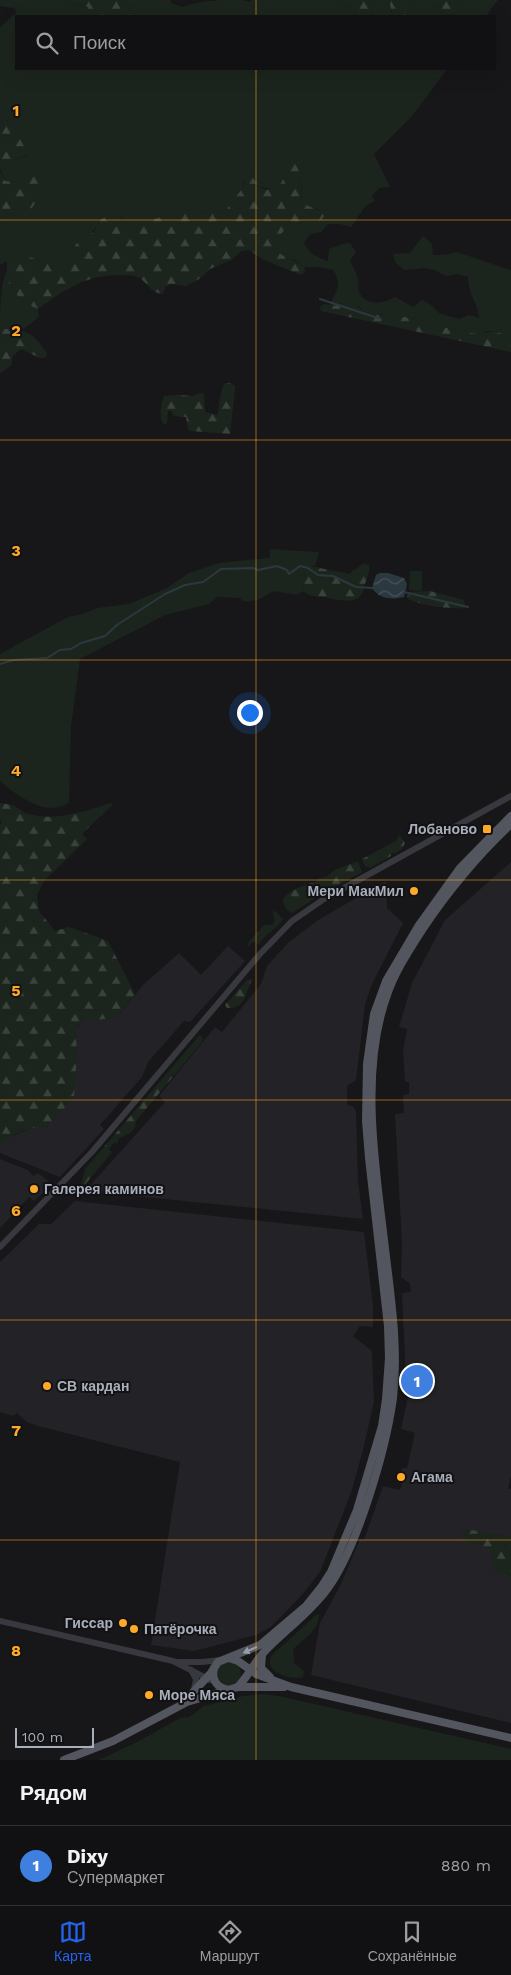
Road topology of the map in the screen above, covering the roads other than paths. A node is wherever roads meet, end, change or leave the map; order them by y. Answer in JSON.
{"nodes":[{"id":1,"x":511,"y":796,"type":"edge"},
{"id":2,"x":511,"y":816,"type":"edge"},
{"id":3,"x":511,"y":824,"type":"edge"},
{"id":4,"x":0,"y":1247,"type":"edge"},
{"id":5,"x":0,"y":1621,"type":"edge"},
{"id":6,"x":264,"y":1652,"type":"junction"},
{"id":7,"x":225,"y":1659,"type":"junction"},
{"id":8,"x":173,"y":1661,"type":"junction"},
{"id":9,"x":241,"y":1664,"type":"junction"},
{"id":10,"x":215,"y":1666,"type":"junction"},
{"id":11,"x":190,"y":1669,"type":"junction"},
{"id":12,"x":250,"y":1670,"type":"junction"},
{"id":13,"x":206,"y":1678,"type":"junction"},
{"id":14,"x":244,"y":1680,"type":"junction"},
{"id":15,"x":276,"y":1681,"type":"junction"},
{"id":16,"x":216,"y":1683,"type":"junction"},
{"id":17,"x":291,"y":1687,"type":"junction"},
{"id":18,"x":235,"y":1688,"type":"junction"},
{"id":19,"x":191,"y":1694,"type":"junction"},
{"id":20,"x":182,"y":1704,"type":"junction"},
{"id":21,"x":511,"y":1738,"type":"edge"},
{"id":22,"x":64,"y":1760,"type":"edge"}],
"edges":[{"from":1,"to":4,"type":"street"},
{"from":2,"to":7,"type":"main road","one_way":true},
{"from":3,"to":6,"type":"main road"},
{"from":5,"to":8,"type":"street"},
{"from":6,"to":12,"type":"main road"},
{"from":6,"to":15,"type":"main road"},
{"from":7,"to":8,"type":"street"},
{"from":7,"to":9,"type":"main road"},
{"from":7,"to":10,"type":"main road"},
{"from":8,"to":11,"type":"street"},
{"from":9,"to":12,"type":"main road"},
{"from":9,"to":14,"type":"main road"},
{"from":10,"to":13,"type":"main road"},
{"from":10,"to":16,"type":"main road"},
{"from":11,"to":13,"type":"street"},
{"from":11,"to":19,"type":"street"},
{"from":12,"to":14,"type":"main road"},
{"from":12,"to":15,"type":"main road"},
{"from":13,"to":16,"type":"street"},
{"from":13,"to":19,"type":"main road"},
{"from":14,"to":18,"type":"main road"},
{"from":15,"to":17,"type":"main road"},
{"from":16,"to":18,"type":"main road"},
{"from":17,"to":18,"type":"main road"},
{"from":17,"to":21,"type":"main road"},
{"from":18,"to":20,"type":"main road"},
{"from":19,"to":20,"type":"main road"},
{"from":20,"to":22,"type":"main road"}]}
